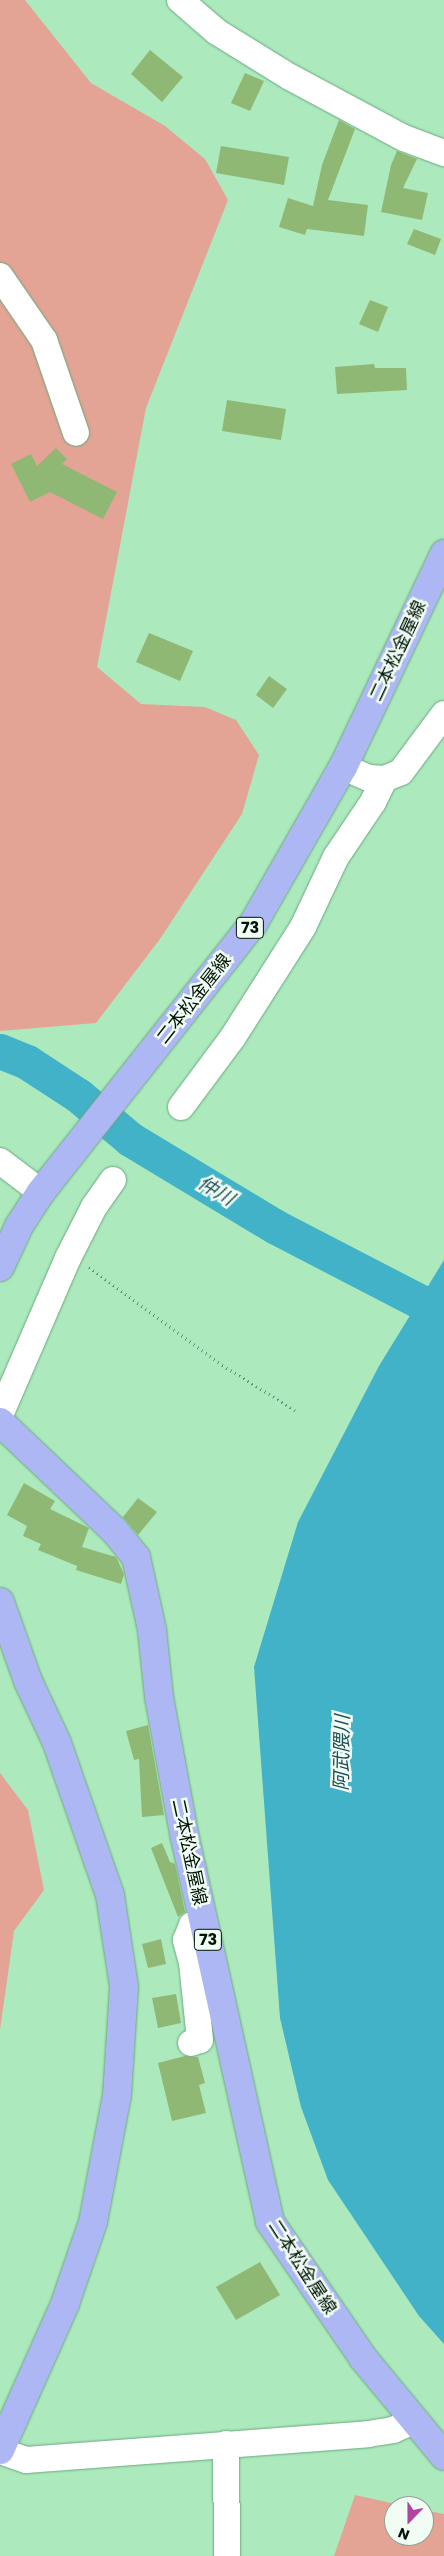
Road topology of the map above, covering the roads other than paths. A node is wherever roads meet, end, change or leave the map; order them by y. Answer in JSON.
{"nodes":[{"id":1,"x":180,"y":0,"type":"edge"},
{"id":2,"x":444,"y":153,"type":"edge"},
{"id":3,"x":0,"y":276,"type":"edge"},
{"id":4,"x":76,"y":433,"type":"dead end"},
{"id":5,"x":444,"y":554,"type":"edge"},
{"id":6,"x":444,"y":714,"type":"edge"},
{"id":7,"x":343,"y":767,"type":"junction"},
{"id":8,"x":384,"y":779,"type":"junction"},
{"id":9,"x":181,"y":1107,"type":"dead end"},
{"id":10,"x":0,"y":1160,"type":"edge"},
{"id":11,"x":113,"y":1180,"type":"dead end"},
{"id":12,"x":41,"y":1192,"type":"junction"},
{"id":13,"x":0,"y":1267,"type":"edge"},
{"id":14,"x":0,"y":1415,"type":"edge"},
{"id":15,"x":0,"y":1422,"type":"edge"},
{"id":16,"x":0,"y":1602,"type":"edge"},
{"id":17,"x":203,"y":1919,"type":"junction"},
{"id":18,"x":191,"y":2043,"type":"dead end"},
{"id":19,"x":413,"y":2422,"type":"junction"},
{"id":20,"x":226,"y":2444,"type":"junction"},
{"id":21,"x":0,"y":2450,"type":"edge"},
{"id":22,"x":444,"y":2456,"type":"edge"},
{"id":23,"x":227,"y":2556,"type":"edge"}],
"edges":[{"from":1,"to":2,"type":"street"},
{"from":3,"to":4,"type":"street"},
{"from":5,"to":7,"type":"main road","name":"二本松金屋線","number":"73"},
{"from":6,"to":8,"type":"street"},
{"from":7,"to":8,"type":"street"},
{"from":7,"to":12,"type":"main road","name":"二本松金屋線","number":"73"},
{"from":8,"to":9,"type":"street"},
{"from":10,"to":12,"type":"street"},
{"from":11,"to":14,"type":"street"},
{"from":12,"to":13,"type":"main road","name":"二本松金屋線","number":"73"},
{"from":15,"to":17,"type":"main road","name":"二本松金屋線","number":"73"},
{"from":16,"to":21,"type":"main road"},
{"from":17,"to":18,"type":"street"},
{"from":17,"to":19,"type":"main road","name":"二本松金屋線","number":"73"},
{"from":19,"to":20,"type":"street"},
{"from":19,"to":22,"type":"main road","name":"二本松金屋線","number":"73"},
{"from":20,"to":21,"type":"street"},
{"from":20,"to":23,"type":"street"}]}
